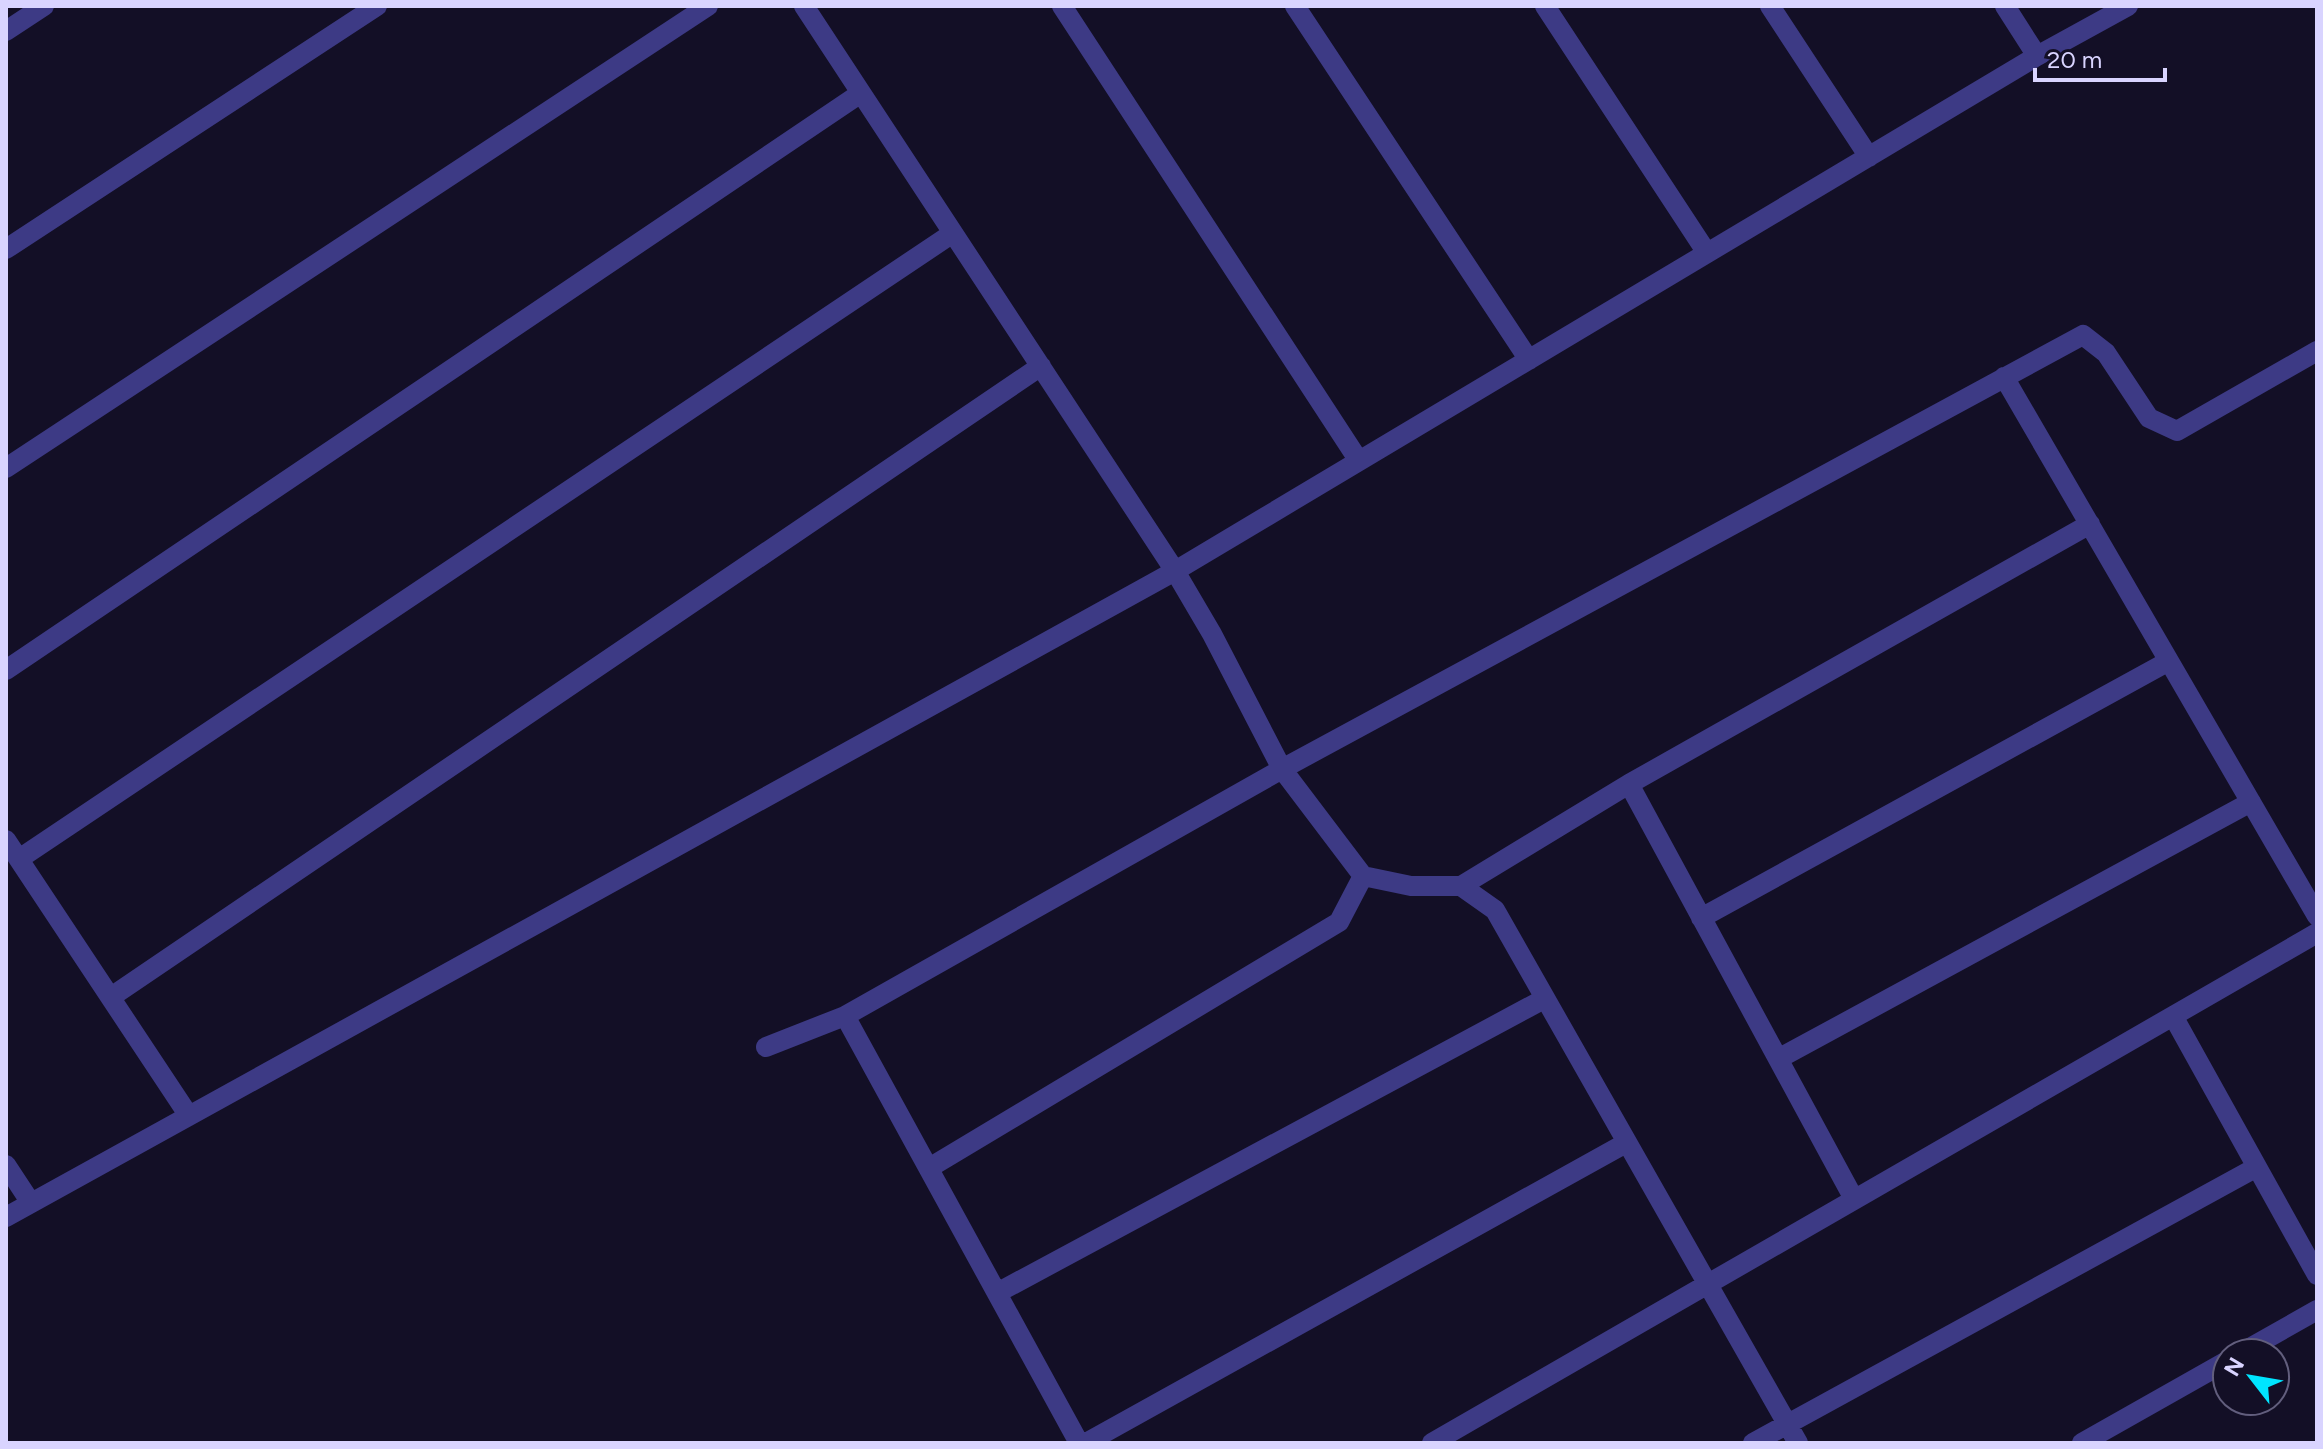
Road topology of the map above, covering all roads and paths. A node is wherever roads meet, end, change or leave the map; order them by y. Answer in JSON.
{"nodes":[{"id":1,"x":44,"y":6,"type":"edge"},
{"id":2,"x":377,"y":6,"type":"edge"},
{"id":3,"x":708,"y":6,"type":"edge"},
{"id":4,"x":804,"y":6,"type":"edge"},
{"id":5,"x":1062,"y":6,"type":"edge"},
{"id":6,"x":1295,"y":6,"type":"edge"},
{"id":7,"x":1545,"y":6,"type":"edge"},
{"id":8,"x":1770,"y":6,"type":"edge"},
{"id":9,"x":2005,"y":6,"type":"edge"},
{"id":10,"x":2128,"y":6,"type":"edge"},
{"id":11,"x":6,"y":31,"type":"edge"},
{"id":12,"x":2037,"y":56,"type":"junction"},
{"id":13,"x":861,"y":93,"type":"junction"},
{"id":14,"x":1869,"y":157,"type":"junction"},
{"id":15,"x":953,"y":233,"type":"junction"},
{"id":16,"x":6,"y":249,"type":"edge"},
{"id":17,"x":1707,"y":253,"type":"junction"},
{"id":18,"x":2317,"y":351,"type":"edge"},
{"id":19,"x":1529,"y":360,"type":"junction"},
{"id":20,"x":1041,"y":366,"type":"junction"},
{"id":21,"x":2004,"y":377,"type":"junction"},
{"id":22,"x":1359,"y":461,"type":"junction"},
{"id":23,"x":6,"y":468,"type":"edge"},
{"id":24,"x":2090,"y":524,"type":"junction"},
{"id":25,"x":1175,"y":571,"type":"junction"},
{"id":26,"x":2169,"y":661,"type":"junction"},
{"id":27,"x":6,"y":670,"type":"edge"},
{"id":28,"x":1282,"y":769,"type":"junction"},
{"id":29,"x":1629,"y":784,"type":"junction"},
{"id":30,"x":2251,"y":802,"type":"junction"},
{"id":31,"x":6,"y":840,"type":"edge"},
{"id":32,"x":19,"y":859,"type":"junction"},
{"id":33,"x":1363,"y":876,"type":"junction"},
{"id":34,"x":1461,"y":886,"type":"junction"},
{"id":35,"x":2317,"y":916,"type":"edge"},
{"id":36,"x":1701,"y":918,"type":"junction"},
{"id":37,"x":2317,"y":933,"type":"edge"},
{"id":38,"x":111,"y":997,"type":"junction"},
{"id":39,"x":1544,"y":999,"type":"junction"},
{"id":40,"x":845,"y":1016,"type":"junction"},
{"id":41,"x":2173,"y":1016,"type":"junction"},
{"id":42,"x":766,"y":1047,"type":"dead end"},
{"id":43,"x":1778,"y":1059,"type":"junction"},
{"id":44,"x":189,"y":1116,"type":"junction"},
{"id":45,"x":1626,"y":1143,"type":"junction"},
{"id":46,"x":6,"y":1165,"type":"edge"},
{"id":47,"x":2257,"y":1167,"type":"junction"},
{"id":48,"x":929,"y":1168,"type":"junction"},
{"id":49,"x":1854,"y":1199,"type":"junction"},
{"id":50,"x":31,"y":1203,"type":"junction"},
{"id":51,"x":6,"y":1217,"type":"edge"},
{"id":52,"x":2317,"y":1275,"type":"edge"},
{"id":53,"x":1707,"y":1284,"type":"junction"},
{"id":54,"x":997,"y":1293,"type":"junction"},
{"id":55,"x":2317,"y":1310,"type":"edge"},
{"id":56,"x":2269,"y":1337,"type":"edge"},
{"id":57,"x":2211,"y":1370,"type":"edge"},
{"id":58,"x":1787,"y":1424,"type":"junction"},
{"id":59,"x":1079,"y":1443,"type":"edge"},
{"id":60,"x":1086,"y":1443,"type":"edge"},
{"id":61,"x":1432,"y":1443,"type":"edge"},
{"id":62,"x":1753,"y":1443,"type":"edge"},
{"id":63,"x":1798,"y":1443,"type":"edge"},
{"id":64,"x":2082,"y":1443,"type":"edge"}],
"edges":[{"from":1,"to":11,"type":"street"},
{"from":2,"to":16,"type":"street"},
{"from":3,"to":23,"type":"street"},
{"from":4,"to":13,"type":"street"},
{"from":5,"to":22,"type":"street"},
{"from":6,"to":19,"type":"street"},
{"from":7,"to":17,"type":"street"},
{"from":8,"to":14,"type":"street"},
{"from":9,"to":12,"type":"street"},
{"from":10,"to":12,"type":"street"},
{"from":12,"to":14,"type":"street"},
{"from":13,"to":15,"type":"street"},
{"from":13,"to":27,"type":"street"},
{"from":14,"to":17,"type":"street"},
{"from":15,"to":20,"type":"street"},
{"from":15,"to":32,"type":"street"},
{"from":17,"to":19,"type":"street"},
{"from":18,"to":21,"type":"street"},
{"from":19,"to":22,"type":"street"},
{"from":20,"to":25,"type":"street"},
{"from":20,"to":38,"type":"street"},
{"from":21,"to":24,"type":"street"},
{"from":21,"to":28,"type":"street"},
{"from":22,"to":25,"type":"street"},
{"from":24,"to":26,"type":"street"},
{"from":24,"to":29,"type":"street"},
{"from":25,"to":28,"type":"street"},
{"from":25,"to":44,"type":"street"},
{"from":26,"to":30,"type":"street"},
{"from":26,"to":36,"type":"street"},
{"from":28,"to":33,"type":"street"},
{"from":28,"to":40,"type":"street"},
{"from":29,"to":34,"type":"street"},
{"from":29,"to":36,"type":"street"},
{"from":30,"to":35,"type":"street"},
{"from":30,"to":43,"type":"street"},
{"from":31,"to":32,"type":"street"},
{"from":32,"to":38,"type":"street"},
{"from":33,"to":34,"type":"street"},
{"from":33,"to":48,"type":"street"},
{"from":34,"to":39,"type":"street"},
{"from":36,"to":43,"type":"street"},
{"from":37,"to":41,"type":"street"},
{"from":38,"to":44,"type":"street"},
{"from":39,"to":45,"type":"street"},
{"from":39,"to":54,"type":"street"},
{"from":40,"to":42,"type":"street"},
{"from":40,"to":48,"type":"street"},
{"from":41,"to":47,"type":"street"},
{"from":41,"to":49,"type":"street"},
{"from":43,"to":49,"type":"street"},
{"from":44,"to":50,"type":"street"},
{"from":45,"to":53,"type":"street"},
{"from":45,"to":60,"type":"street"},
{"from":46,"to":50,"type":"street"},
{"from":47,"to":52,"type":"street"},
{"from":47,"to":58,"type":"street"},
{"from":48,"to":54,"type":"street"},
{"from":49,"to":53,"type":"street"},
{"from":50,"to":51,"type":"street"},
{"from":53,"to":58,"type":"street"},
{"from":53,"to":61,"type":"street"},
{"from":54,"to":59,"type":"street"},
{"from":55,"to":56,"type":"street"},
{"from":57,"to":64,"type":"street"},
{"from":58,"to":62,"type":"street"},
{"from":58,"to":63,"type":"street"}]}
